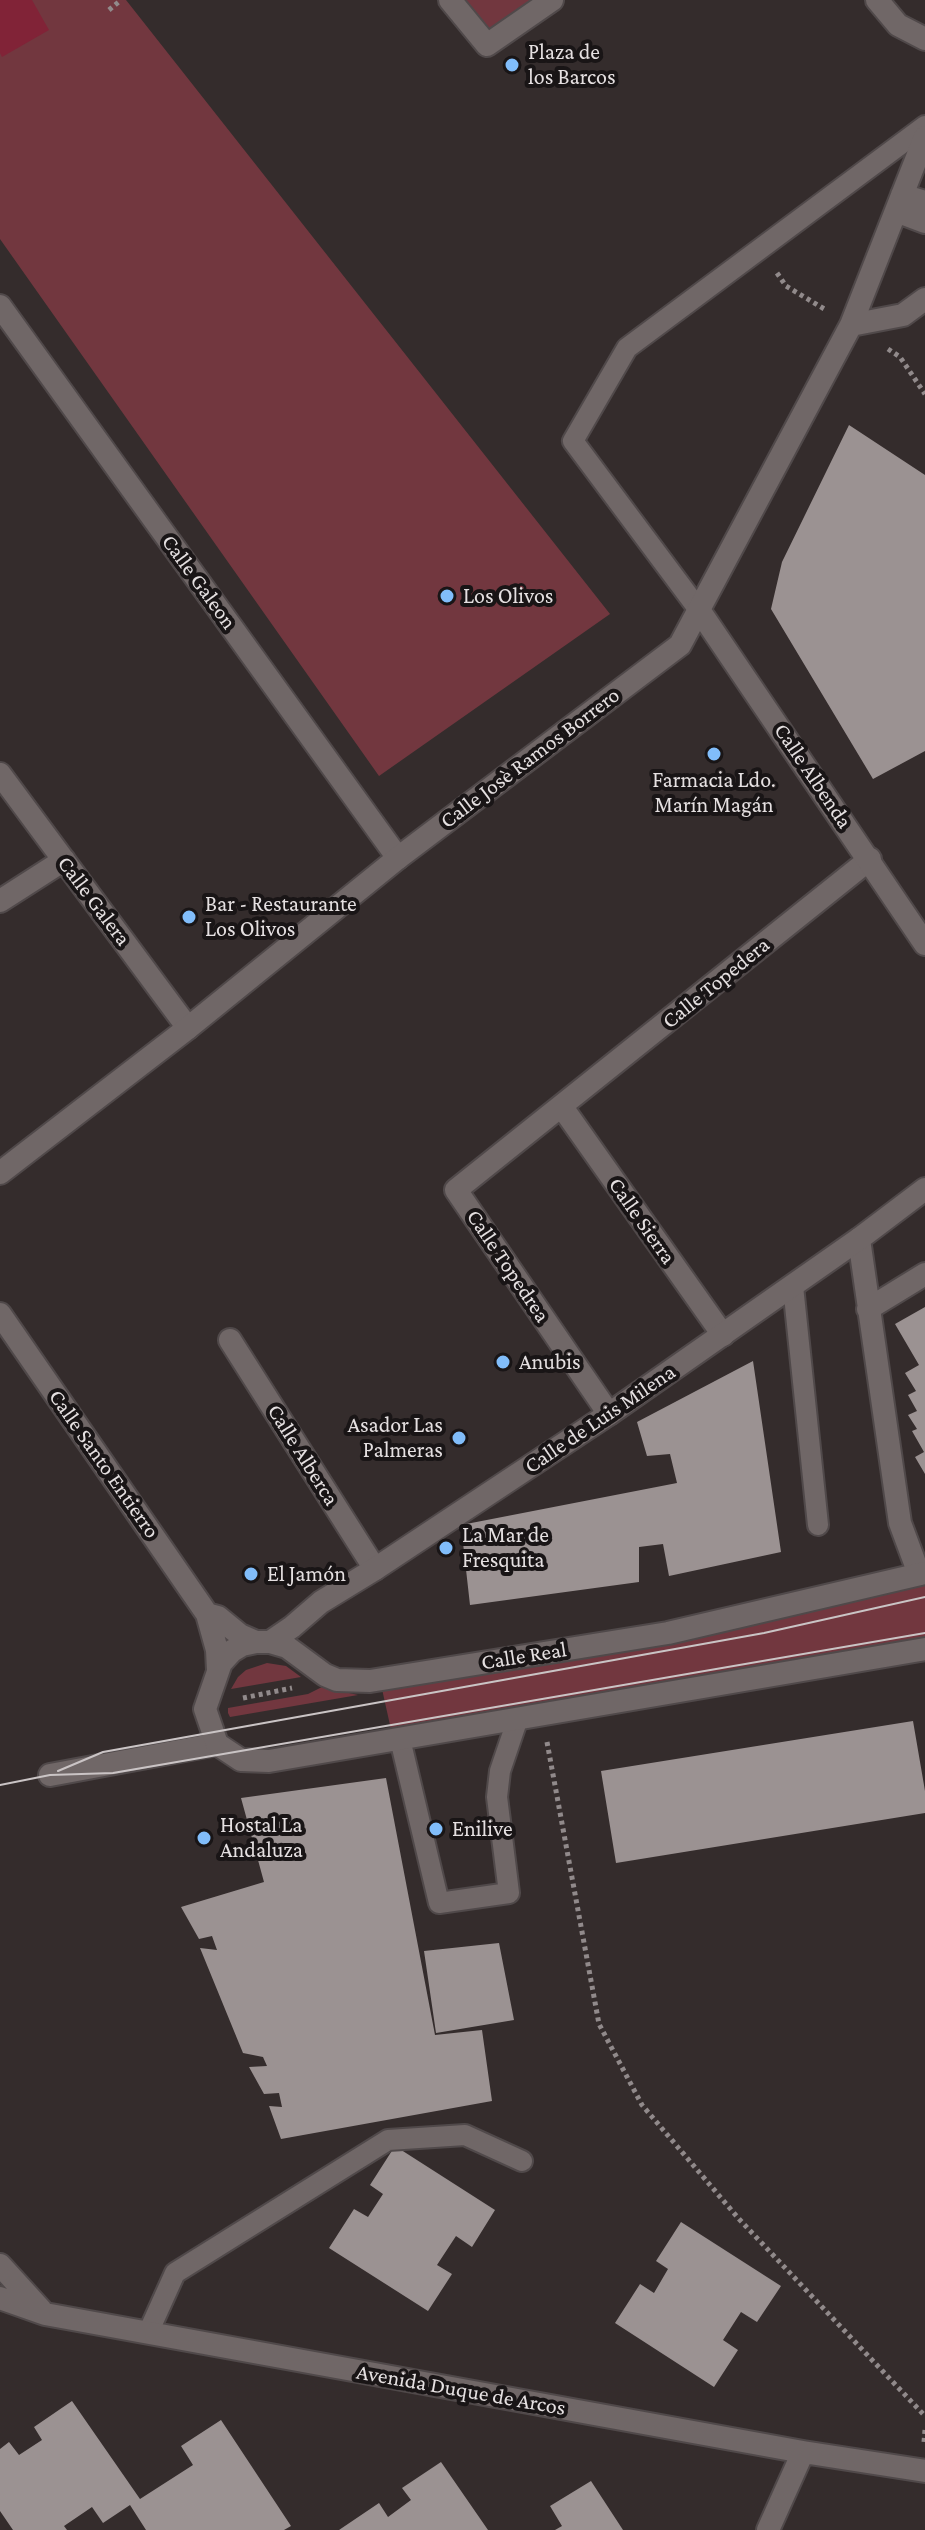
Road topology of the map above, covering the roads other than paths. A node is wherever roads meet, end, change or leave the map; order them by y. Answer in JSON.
{"nodes":[{"id":1,"x":450,"y":0,"type":"edge"},
{"id":2,"x":552,"y":0,"type":"edge"},
{"id":3,"x":877,"y":0,"type":"edge"},
{"id":4,"x":925,"y":39,"type":"edge"},
{"id":5,"x":925,"y":126,"type":"edge"},
{"id":6,"x":925,"y":137,"type":"edge"},
{"id":7,"x":925,"y":202,"type":"edge"},
{"id":8,"x":899,"y":203,"type":"junction"},
{"id":9,"x":925,"y":222,"type":"edge"},
{"id":10,"x":925,"y":299,"type":"edge"},
{"id":11,"x":0,"y":306,"type":"edge"},
{"id":12,"x":851,"y":325,"type":"junction"},
{"id":13,"x":699,"y":610,"type":"junction"},
{"id":14,"x":0,"y":774,"type":"edge"},
{"id":15,"x":398,"y":858,"type":"junction"},
{"id":16,"x":870,"y":859,"type":"junction"},
{"id":17,"x":64,"y":860,"type":"junction"},
{"id":18,"x":0,"y":901,"type":"edge"},
{"id":19,"x":925,"y":944,"type":"edge"},
{"id":20,"x":188,"y":1028,"type":"junction"},
{"id":21,"x":562,"y":1107,"type":"junction"},
{"id":22,"x":0,"y":1173,"type":"edge"},
{"id":23,"x":925,"y":1189,"type":"edge"},
{"id":24,"x":859,"y":1239,"type":"junction"},
{"id":25,"x":925,"y":1274,"type":"edge"},
{"id":26,"x":793,"y":1286,"type":"junction"},
{"id":27,"x":868,"y":1309,"type":"junction"},
{"id":28,"x":0,"y":1314,"type":"edge"},
{"id":29,"x":723,"y":1335,"type":"junction"},
{"id":30,"x":230,"y":1340,"type":"dead end"},
{"id":31,"x":609,"y":1414,"type":"junction"},
{"id":32,"x":818,"y":1525,"type":"dead end"},
{"id":33,"x":375,"y":1569,"type":"junction"},
{"id":34,"x":922,"y":1574,"type":"edge"},
{"id":35,"x":321,"y":1602,"type":"junction"},
{"id":36,"x":207,"y":1614,"type":"junction"},
{"id":37,"x":263,"y":1642,"type":"junction"},
{"id":38,"x":925,"y":1649,"type":"edge"},
{"id":39,"x":300,"y":1656,"type":"junction"},
{"id":40,"x":218,"y":1670,"type":"junction"},
{"id":41,"x":518,"y":1718,"type":"junction"},
{"id":42,"x":400,"y":1739,"type":"junction"},
{"id":43,"x":217,"y":1744,"type":"junction"},
{"id":44,"x":50,"y":1775,"type":"dead end"},
{"id":45,"x":522,"y":2161,"type":"dead end"},
{"id":46,"x":0,"y":2265,"type":"edge"},
{"id":47,"x":0,"y":2298,"type":"edge"},
{"id":48,"x":45,"y":2314,"type":"junction"},
{"id":49,"x":148,"y":2333,"type":"junction"},
{"id":50,"x":803,"y":2452,"type":"junction"},
{"id":51,"x":925,"y":2471,"type":"edge"},
{"id":52,"x":768,"y":2530,"type":"edge"}],
"edges":[{"from":1,"to":2,"type":"street"},
{"from":3,"to":4,"type":"street"},
{"from":5,"to":13,"type":"lane"},
{"from":6,"to":8,"type":"street","name":"Calle Josè Ramos Borrero"},
{"from":7,"to":8,"type":"street"},
{"from":8,"to":9,"type":"street"},
{"from":8,"to":12,"type":"street","name":"Calle Josè Ramos Borrero"},
{"from":10,"to":12,"type":"street"},
{"from":11,"to":15,"type":"street","name":"Calle Galeon"},
{"from":12,"to":13,"type":"street","name":"Calle Josè Ramos Borrero"},
{"from":13,"to":15,"type":"street","name":"Calle Josè Ramos Borrero"},
{"from":13,"to":16,"type":"street","name":"Calle Albenda"},
{"from":14,"to":17,"type":"street","name":"Calle Galera"},
{"from":15,"to":20,"type":"street","name":"Calle Josè Ramos Borrero"},
{"from":16,"to":19,"type":"street","name":"Calle Albenda"},
{"from":16,"to":21,"type":"street","name":"Calle Topedera"},
{"from":17,"to":18,"type":"street"},
{"from":17,"to":20,"type":"street","name":"Calle Galera"},
{"from":20,"to":22,"type":"street","name":"Calle Josè Ramos Borrero"},
{"from":21,"to":29,"type":"street","name":"Calle Sierra"},
{"from":21,"to":31,"type":"street","name":"Calle Topedrea"},
{"from":23,"to":24,"type":"street","name":"Calle de Luis Milena"},
{"from":24,"to":26,"type":"street","name":"Calle de Luis Milena"},
{"from":24,"to":27,"type":"street"},
{"from":25,"to":27,"type":"street"},
{"from":26,"to":29,"type":"street","name":"Calle de Luis Milena"},
{"from":26,"to":32,"type":"lane"},
{"from":27,"to":34,"type":"street"},
{"from":28,"to":36,"type":"street","name":"Calle Santo Entierro"},
{"from":29,"to":31,"type":"street","name":"Calle de Luis Milena"},
{"from":30,"to":33,"type":"street","name":"Calle Alberca"},
{"from":31,"to":33,"type":"street","name":"Calle de Luis Milena"},
{"from":33,"to":35,"type":"street","name":"Calle de Luis Milena"},
{"from":34,"to":39,"type":"street","name":"Calle Real"},
{"from":35,"to":37,"type":"street","name":"Calle de Luis Milena"},
{"from":35,"to":39,"type":"street"},
{"from":36,"to":37,"type":"street","name":"Calle Real"},
{"from":36,"to":40,"type":"street"},
{"from":37,"to":39,"type":"street","name":"Calle Real"},
{"from":37,"to":40,"type":"street"},
{"from":38,"to":41,"type":"street"},
{"from":40,"to":43,"type":"street"},
{"from":41,"to":42,"type":"street"},
{"from":41,"to":42,"type":"lane"},
{"from":42,"to":43,"type":"street"},
{"from":43,"to":44,"type":"street"},
{"from":45,"to":49,"type":"lane"},
{"from":46,"to":48,"type":"street"},
{"from":47,"to":48,"type":"street","name":"Avenida Duque de Arcos"},
{"from":48,"to":49,"type":"street","name":"Avenida Duque de Arcos"},
{"from":49,"to":50,"type":"street","name":"Avenida Duque de Arcos"},
{"from":50,"to":51,"type":"street","name":"Avenida Duque de Arcos"},
{"from":50,"to":52,"type":"street"}]}
